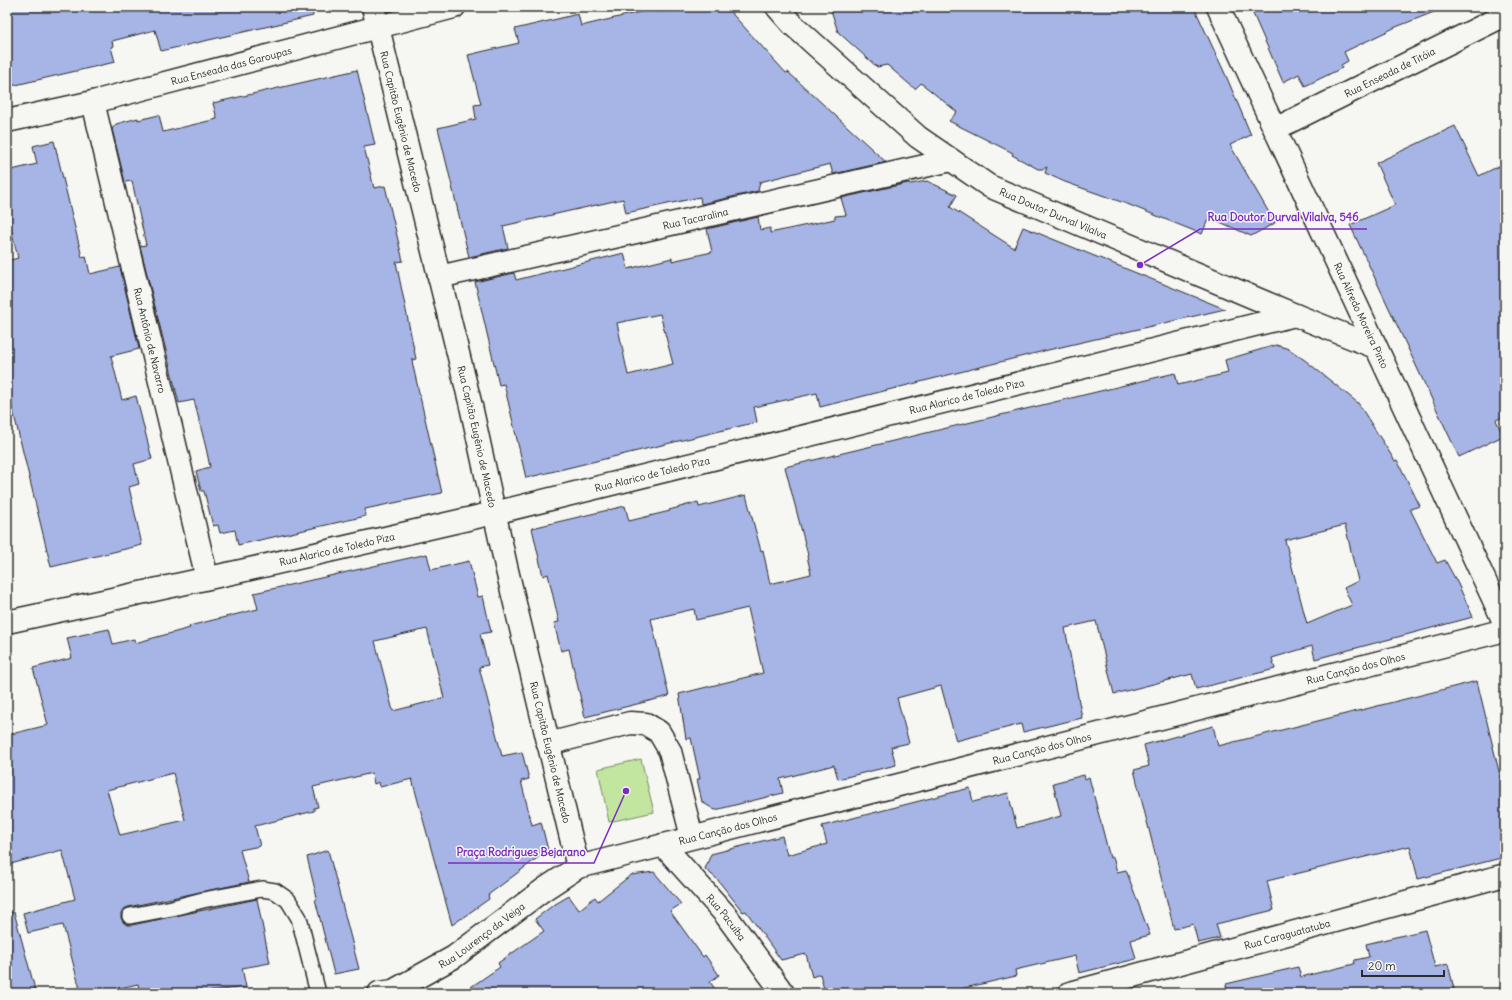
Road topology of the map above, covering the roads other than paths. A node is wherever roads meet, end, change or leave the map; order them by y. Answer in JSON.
{"nodes":[{"id":1,"x":454,"y":7,"type":"edge"},
{"id":2,"x":777,"y":7,"type":"edge"},
{"id":3,"x":1218,"y":7,"type":"edge"},
{"id":4,"x":1505,"y":15,"type":"edge"},
{"id":5,"x":375,"y":17,"type":"edge"},
{"id":6,"x":93,"y":102,"type":"junction"},
{"id":7,"x":7,"y":121,"type":"edge"},
{"id":8,"x":1274,"y":129,"type":"junction"},
{"id":9,"x":951,"y":160,"type":"junction"},
{"id":10,"x":439,"y":277,"type":"junction"},
{"id":11,"x":1295,"y":315,"type":"junction"},
{"id":12,"x":1375,"y":347,"type":"junction"},
{"id":13,"x":494,"y":513,"type":"junction"},
{"id":14,"x":208,"y":578,"type":"junction"},
{"id":15,"x":7,"y":622,"type":"edge"},
{"id":16,"x":1505,"y":624,"type":"edge"},
{"id":17,"x":1505,"y":630,"type":"edge"},
{"id":18,"x":548,"y":744,"type":"junction"},
{"id":19,"x":692,"y":838,"type":"junction"},
{"id":20,"x":664,"y":845,"type":"junction"},
{"id":21,"x":578,"y":868,"type":"junction"},
{"id":22,"x":1505,"y":875,"type":"edge"},
{"id":23,"x":130,"y":916,"type":"dead end"},
{"id":24,"x":390,"y":992,"type":"edge"},
{"id":25,"x":318,"y":993,"type":"edge"},
{"id":26,"x":783,"y":993,"type":"edge"},
{"id":27,"x":1070,"y":993,"type":"edge"}],
"edges":[{"from":1,"to":5,"type":"street","name":"Rua Enseada das Garoupas"},
{"from":2,"to":9,"type":"street","name":"Rua Doutor Durval Vilalva"},
{"from":3,"to":8,"type":"street","name":"Rua Alfredo Moreira Pinto"},
{"from":4,"to":8,"type":"street","name":"Rua Enseada de Titóia"},
{"from":5,"to":6,"type":"street","name":"Rua Enseada das Garoupas"},
{"from":5,"to":10,"type":"street","name":"Rua Capitão Eugênio de Macedo"},
{"from":6,"to":7,"type":"street","name":"Rua Enseada das Garoupas"},
{"from":6,"to":14,"type":"street","name":"Rua Antônio de Navarro"},
{"from":8,"to":12,"type":"street","name":"Rua Alfredo Moreira Pinto"},
{"from":9,"to":10,"type":"street","name":"Rua Tacaralina"},
{"from":9,"to":11,"type":"street","name":"Rua Doutor Durval Vilalva"},
{"from":10,"to":13,"type":"street","name":"Rua Capitão Eugênio de Macedo"},
{"from":11,"to":12,"type":"street","name":"Rua Doutor Durval Vilalva"},
{"from":11,"to":13,"type":"street","name":"Rua Alarico de Toledo Piza"},
{"from":12,"to":16,"type":"street","name":"Rua Alfredo Moreira Pinto"},
{"from":13,"to":14,"type":"street","name":"Rua Alarico de Toledo Piza"},
{"from":13,"to":18,"type":"street","name":"Rua Capitão Eugênio de Macedo"},
{"from":14,"to":15,"type":"street","name":"Rua Alarico de Toledo Piza"},
{"from":17,"to":19,"type":"street","name":"Rua Canção dos Olhos"},
{"from":18,"to":19,"type":"street"},
{"from":18,"to":21,"type":"street","name":"Rua Capitão Eugênio de Macedo"},
{"from":19,"to":20,"type":"street","name":"Rua Canção dos Olhos"},
{"from":20,"to":21,"type":"street","name":"Rua Canção dos Olhos"},
{"from":20,"to":26,"type":"street","name":"Rua Pacuíba"},
{"from":21,"to":24,"type":"street","name":"Rua Lourenço da Veiga"},
{"from":22,"to":27,"type":"street","name":"Rua Caraguatatuba"},
{"from":23,"to":25,"type":"lane"}]}
